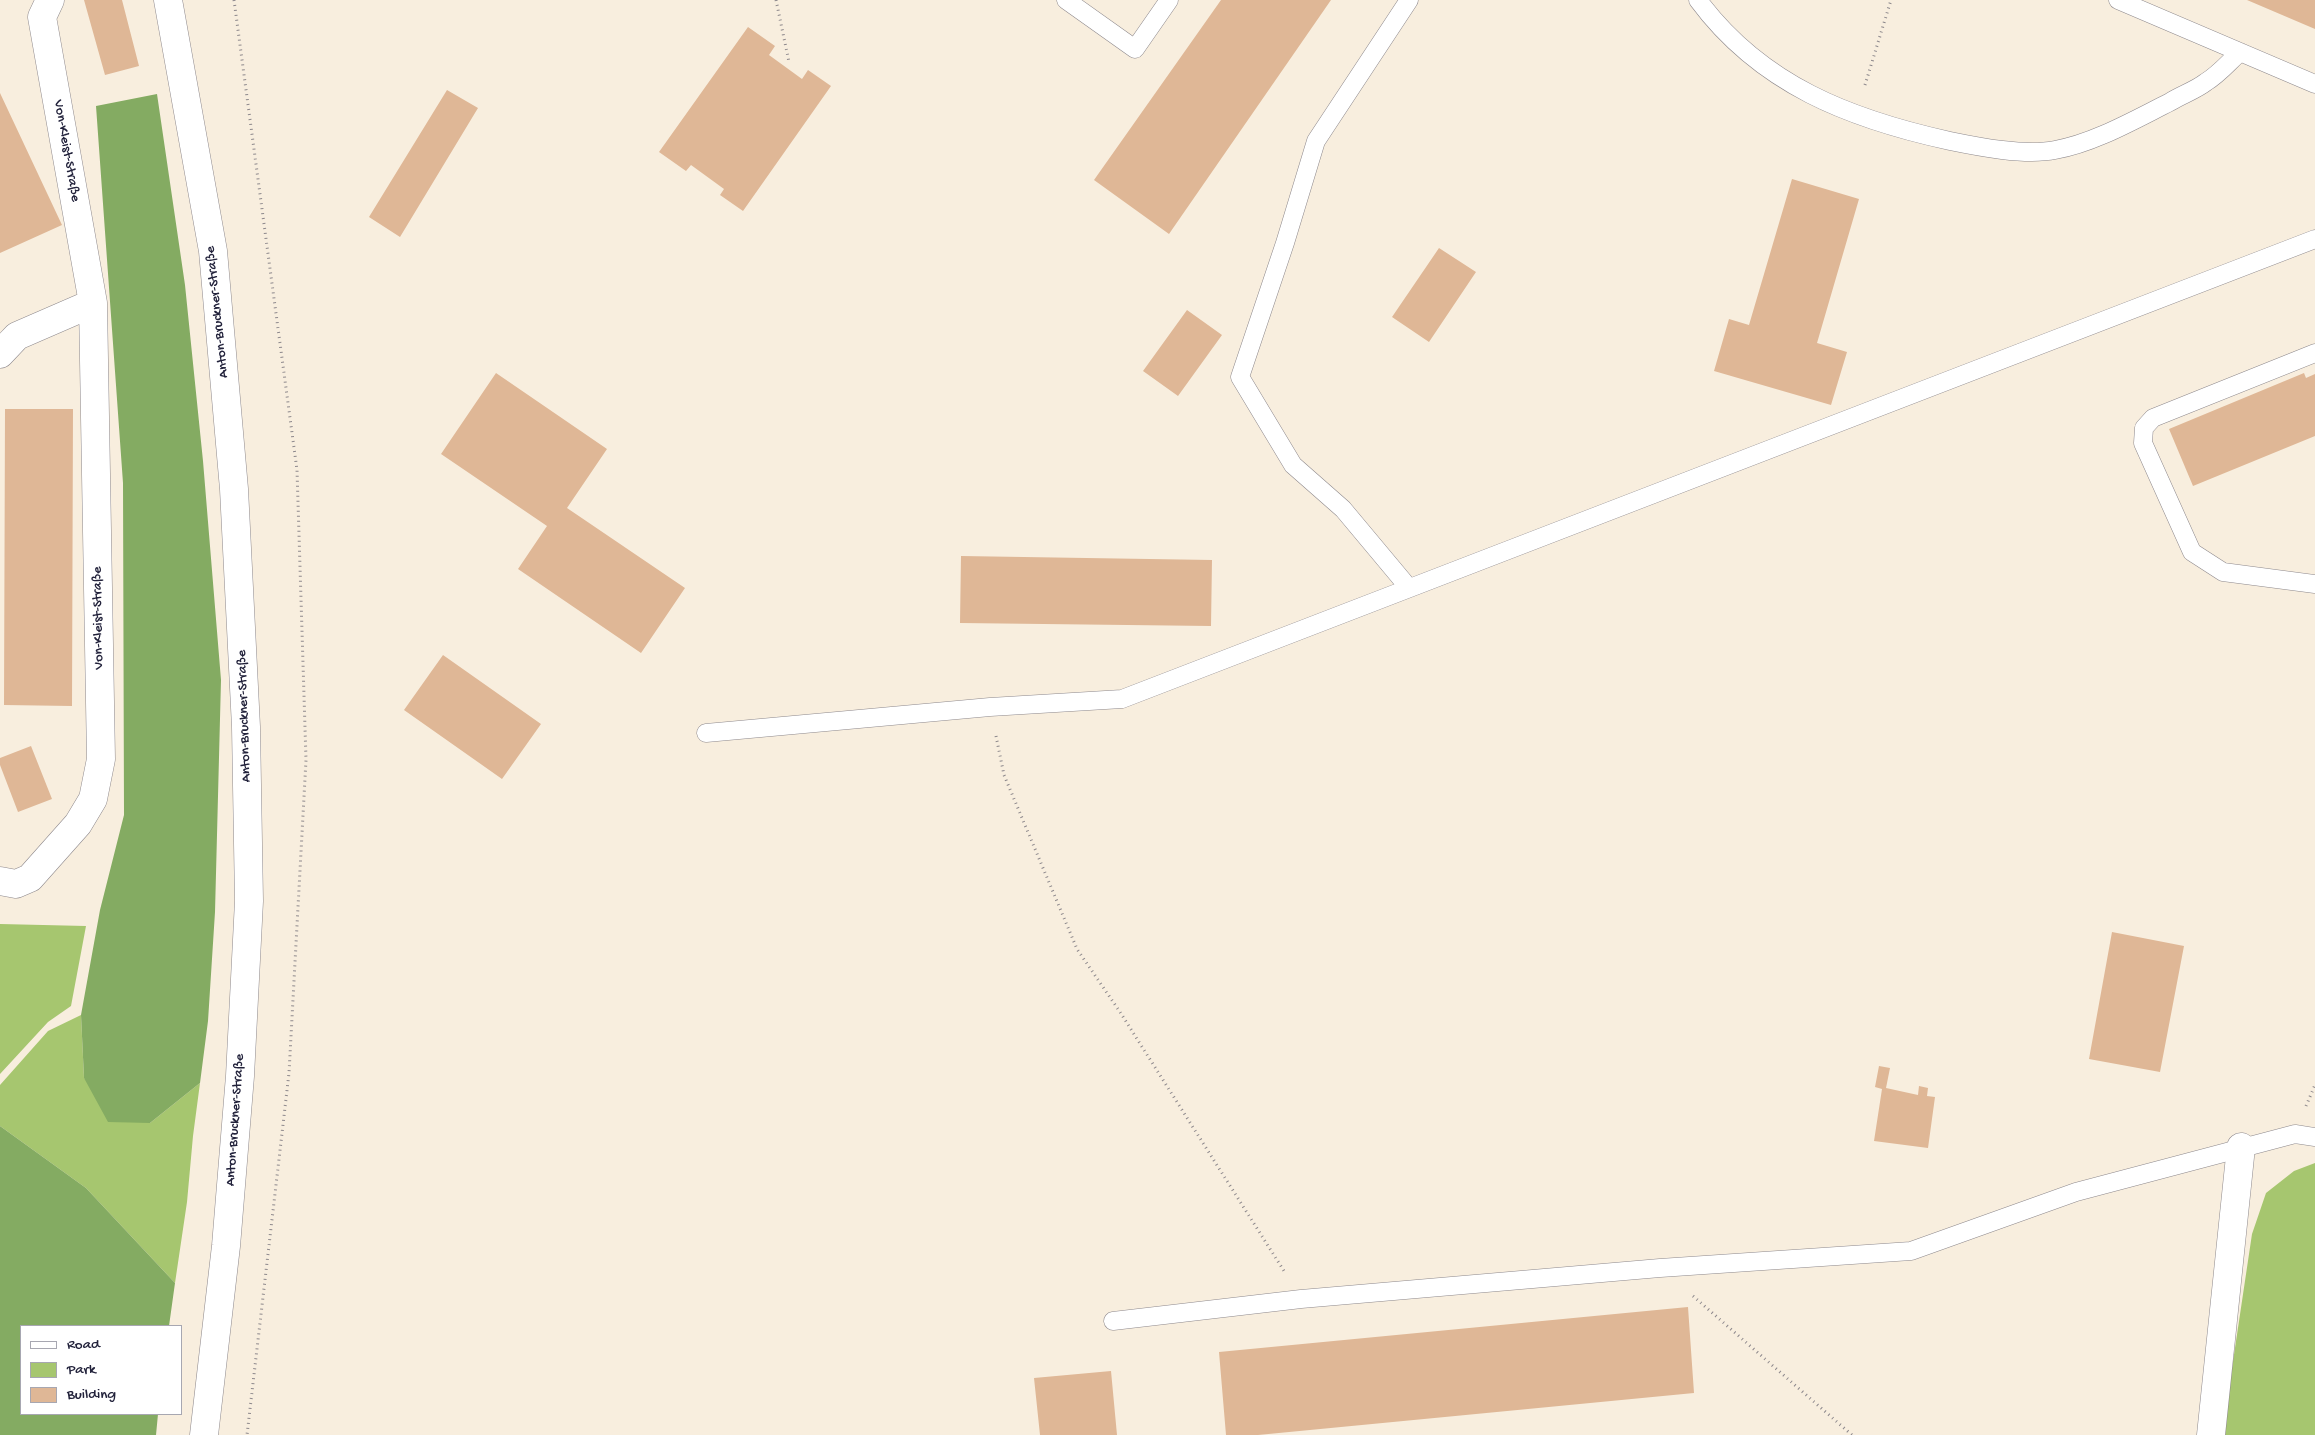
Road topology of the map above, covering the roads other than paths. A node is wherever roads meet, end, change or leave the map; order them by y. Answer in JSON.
{"nodes":[{"id":1,"x":50,"y":0,"type":"edge"},
{"id":2,"x":168,"y":0,"type":"edge"},
{"id":3,"x":1066,"y":0,"type":"edge"},
{"id":4,"x":1169,"y":0,"type":"edge"},
{"id":5,"x":1409,"y":0,"type":"edge"},
{"id":6,"x":1698,"y":0,"type":"edge"},
{"id":7,"x":2118,"y":0,"type":"edge"},
{"id":8,"x":2240,"y":52,"type":"junction"},
{"id":9,"x":2315,"y":84,"type":"edge"},
{"id":10,"x":2315,"y":239,"type":"edge"},
{"id":11,"x":93,"y":302,"type":"junction"},
{"id":12,"x":2315,"y":353,"type":"edge"},
{"id":13,"x":0,"y":354,"type":"edge"},
{"id":14,"x":2315,"y":584,"type":"edge"},
{"id":15,"x":1409,"y":588,"type":"junction"},
{"id":16,"x":706,"y":733,"type":"dead end"},
{"id":17,"x":0,"y":881,"type":"edge"},
{"id":18,"x":2315,"y":1137,"type":"edge"},
{"id":19,"x":2241,"y":1147,"type":"junction"},
{"id":20,"x":1113,"y":1321,"type":"dead end"},
{"id":21,"x":204,"y":1435,"type":"edge"},
{"id":22,"x":2210,"y":1435,"type":"edge"}],
"edges":[{"from":1,"to":11,"type":"main road","name":"Von-Kleist-Straße"},
{"from":2,"to":21,"type":"main road","name":"Anton-Bruckner-Straße"},
{"from":3,"to":4,"type":"lane"},
{"from":5,"to":15,"type":"lane"},
{"from":6,"to":8,"type":"lane"},
{"from":7,"to":8,"type":"lane"},
{"from":8,"to":9,"type":"lane"},
{"from":10,"to":15,"type":"lane"},
{"from":11,"to":13,"type":"main road"},
{"from":11,"to":17,"type":"main road","name":"Von-Kleist-Straße"},
{"from":12,"to":14,"type":"lane"},
{"from":15,"to":16,"type":"lane"},
{"from":18,"to":19,"type":"lane"},
{"from":19,"to":20,"type":"lane"},
{"from":19,"to":22,"type":"main road"}]}
